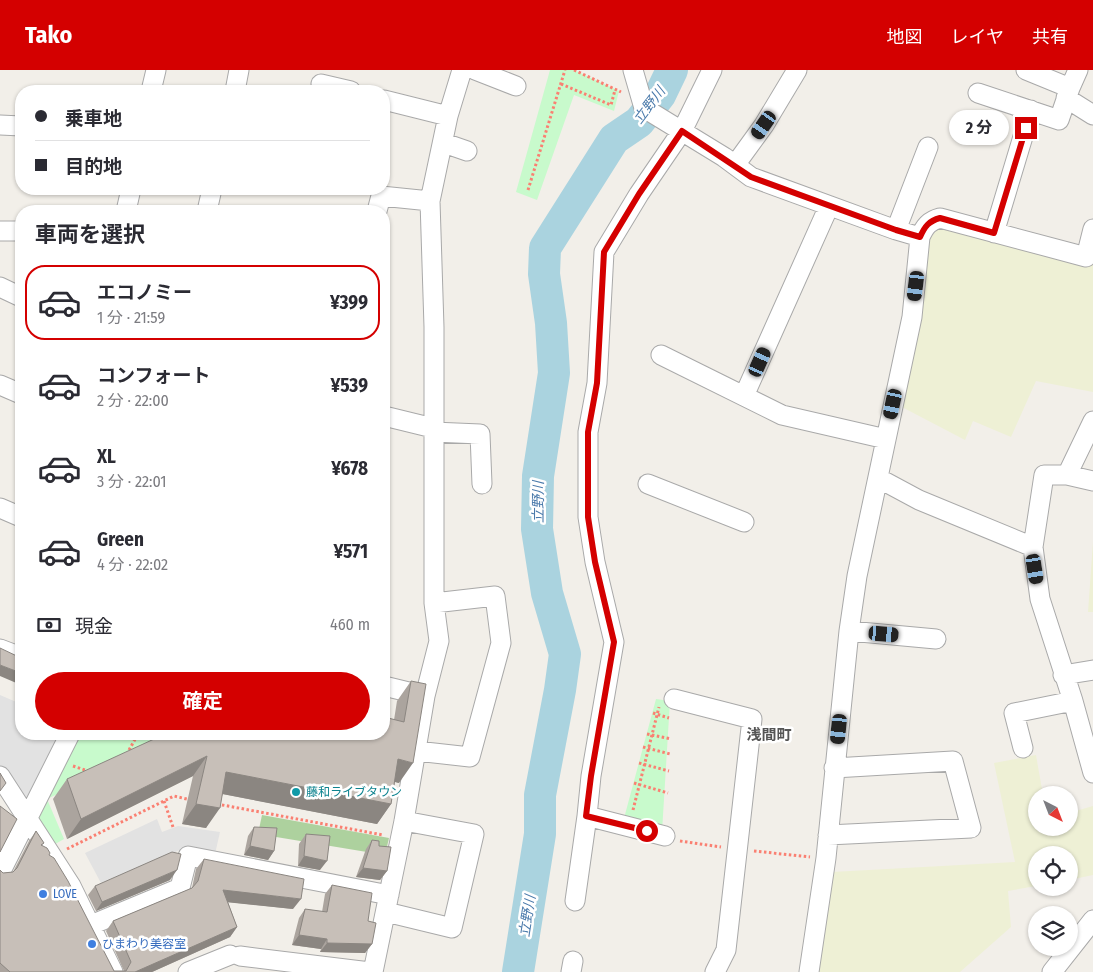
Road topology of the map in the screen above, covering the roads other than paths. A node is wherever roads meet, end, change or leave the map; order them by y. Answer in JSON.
{"nodes":[{"id":1,"x":156,"y":70,"type":"edge"},
{"id":2,"x":240,"y":70,"type":"edge"},
{"id":3,"x":462,"y":70,"type":"edge"},
{"id":4,"x":475,"y":70,"type":"edge"},
{"id":5,"x":633,"y":70,"type":"edge"},
{"id":6,"x":712,"y":70,"type":"edge"},
{"id":7,"x":797,"y":70,"type":"edge"},
{"id":8,"x":1026,"y":70,"type":"edge"},
{"id":9,"x":1078,"y":70,"type":"edge"},
{"id":10,"x":321,"y":84,"type":"dead end"},
{"id":11,"x":152,"y":85,"type":"edge"},
{"id":12,"x":236,"y":85,"type":"edge"},
{"id":13,"x":325,"y":85,"type":"edge"},
{"id":14,"x":516,"y":86,"type":"dead end"},
{"id":15,"x":978,"y":93,"type":"dead end"},
{"id":16,"x":1068,"y":93,"type":"junction"},
{"id":17,"x":390,"y":102,"type":"edge"},
{"id":18,"x":1031,"y":110,"type":"junction"},
{"id":19,"x":1093,"y":115,"type":"edge"},
{"id":20,"x":448,"y":116,"type":"junction"},
{"id":21,"x":0,"y":125,"type":"edge"},
{"id":22,"x":15,"y":126,"type":"edge"},
{"id":23,"x":675,"y":127,"type":"junction"},
{"id":24,"x":444,"y":143,"type":"junction"},
{"id":25,"x":928,"y":146,"type":"dead end"},
{"id":26,"x":467,"y":151,"type":"dead end"},
{"id":27,"x":735,"y":165,"type":"junction"},
{"id":28,"x":430,"y":201,"type":"junction"},
{"id":29,"x":379,"y":205,"type":"edge"},
{"id":30,"x":829,"y":206,"type":"junction"},
{"id":31,"x":1092,"y":225,"type":"edge"},
{"id":32,"x":896,"y":230,"type":"junction"},
{"id":33,"x":1,"y":231,"type":"edge"},
{"id":34,"x":15,"y":232,"type":"edge"},
{"id":35,"x":994,"y":233,"type":"junction"},
{"id":36,"x":920,"y":237,"type":"junction"},
{"id":37,"x":0,"y":287,"type":"edge"},
{"id":38,"x":15,"y":294,"type":"edge"},
{"id":39,"x":661,"y":355,"type":"dead end"},
{"id":40,"x":0,"y":385,"type":"edge"},
{"id":41,"x":15,"y":391,"type":"edge"},
{"id":42,"x":744,"y":396,"type":"junction"},
{"id":43,"x":390,"y":418,"type":"edge"},
{"id":44,"x":1093,"y":420,"type":"edge"},
{"id":45,"x":433,"y":430,"type":"junction"},
{"id":46,"x":886,"y":439,"type":"junction"},
{"id":47,"x":1067,"y":475,"type":"junction"},
{"id":48,"x":878,"y":478,"type":"junction"},
{"id":49,"x":1093,"y":481,"type":"edge"},
{"id":50,"x":482,"y":484,"type":"dead end"},
{"id":51,"x":648,"y":484,"type":"dead end"},
{"id":52,"x":0,"y":508,"type":"edge"},
{"id":53,"x":15,"y":514,"type":"edge"},
{"id":54,"x":744,"y":522,"type":"dead end"},
{"id":55,"x":1033,"y":547,"type":"junction"},
{"id":56,"x":434,"y":603,"type":"junction"},
{"id":57,"x":849,"y":631,"type":"junction"},
{"id":58,"x":936,"y":639,"type":"dead end"},
{"id":59,"x":0,"y":649,"type":"edge"},
{"id":60,"x":15,"y":655,"type":"edge"},
{"id":61,"x":1093,"y":670,"type":"edge"},
{"id":62,"x":1063,"y":675,"type":"junction"},
{"id":63,"x":390,"y":687,"type":"edge"},
{"id":64,"x":425,"y":696,"type":"junction"},
{"id":65,"x":668,"y":699,"type":"road end"},
{"id":66,"x":1073,"y":701,"type":"junction"},
{"id":67,"x":67,"y":740,"type":"edge"},
{"id":68,"x":1023,"y":748,"type":"dead end"},
{"id":69,"x":416,"y":751,"type":"junction"},
{"id":70,"x":834,"y":768,"type":"junction"},
{"id":71,"x":1093,"y":773,"type":"edge"},
{"id":72,"x":0,"y":776,"type":"edge"},
{"id":73,"x":586,"y":816,"type":"junction"},
{"id":74,"x":26,"y":819,"type":"junction"},
{"id":75,"x":402,"y":829,"type":"junction"},
{"id":76,"x":828,"y":835,"type":"junction"},
{"id":77,"x":665,"y":836,"type":"dead end"},
{"id":78,"x":0,"y":873,"type":"edge"},
{"id":79,"x":575,"y":900,"type":"dead end"},
{"id":80,"x":388,"y":904,"type":"junction"},
{"id":81,"x":1093,"y":920,"type":"edge"},
{"id":82,"x":91,"y":925,"type":"junction"},
{"id":83,"x":112,"y":972,"type":"edge"},
{"id":84,"x":188,"y":972,"type":"edge"},
{"id":85,"x":372,"y":972,"type":"edge"},
{"id":86,"x":715,"y":972,"type":"edge"},
{"id":87,"x":809,"y":972,"type":"edge"},
{"id":88,"x":1052,"y":972,"type":"edge"}],
"edges":[{"from":1,"to":11,"type":"street"},
{"from":2,"to":12,"type":"street"},
{"from":3,"to":20,"type":"street"},
{"from":4,"to":14,"type":"street"},
{"from":5,"to":23,"type":"street"},
{"from":6,"to":23,"type":"street"},
{"from":7,"to":27,"type":"street"},
{"from":8,"to":16,"type":"street"},
{"from":9,"to":16,"type":"street"},
{"from":10,"to":13,"type":"street"},
{"from":15,"to":18,"type":"street"},
{"from":16,"to":18,"type":"street"},
{"from":16,"to":19,"type":"street"},
{"from":17,"to":20,"type":"street"},
{"from":18,"to":35,"type":"street"},
{"from":20,"to":24,"type":"street"},
{"from":21,"to":22,"type":"street"},
{"from":23,"to":27,"type":"street"},
{"from":23,"to":73,"type":"street"},
{"from":24,"to":26,"type":"street"},
{"from":24,"to":28,"type":"street"},
{"from":25,"to":32,"type":"street"},
{"from":27,"to":30,"type":"street"},
{"from":28,"to":29,"type":"street"},
{"from":28,"to":45,"type":"street"},
{"from":30,"to":32,"type":"street"},
{"from":30,"to":42,"type":"street"},
{"from":31,"to":35,"type":"street"},
{"from":32,"to":36,"type":"street"},
{"from":33,"to":34,"type":"street"},
{"from":35,"to":36,"type":"street"},
{"from":36,"to":46,"type":"street"},
{"from":37,"to":38,"type":"street"},
{"from":39,"to":42,"type":"street"},
{"from":40,"to":41,"type":"street"},
{"from":42,"to":46,"type":"street"},
{"from":43,"to":45,"type":"street"},
{"from":44,"to":47,"type":"street"},
{"from":45,"to":50,"type":"street"},
{"from":45,"to":56,"type":"street"},
{"from":46,"to":48,"type":"street"},
{"from":47,"to":49,"type":"street"},
{"from":47,"to":55,"type":"street"},
{"from":48,"to":55,"type":"street"},
{"from":48,"to":57,"type":"street"},
{"from":51,"to":54,"type":"street"},
{"from":52,"to":53,"type":"street"},
{"from":55,"to":62,"type":"street"},
{"from":56,"to":64,"type":"street"},
{"from":56,"to":69,"type":"street"},
{"from":57,"to":58,"type":"street"},
{"from":57,"to":70,"type":"street"},
{"from":59,"to":60,"type":"street"},
{"from":61,"to":62,"type":"street"},
{"from":62,"to":66,"type":"street"},
{"from":63,"to":64,"type":"street"},
{"from":64,"to":69,"type":"street"},
{"from":65,"to":86,"type":"street"},
{"from":66,"to":68,"type":"street"},
{"from":66,"to":71,"type":"street"},
{"from":67,"to":74,"type":"street"},
{"from":69,"to":75,"type":"street"},
{"from":70,"to":76,"type":"street"},
{"from":70,"to":76,"type":"street"},
{"from":72,"to":74,"type":"street"},
{"from":73,"to":77,"type":"street"},
{"from":73,"to":79,"type":"street"},
{"from":74,"to":78,"type":"street"},
{"from":74,"to":82,"type":"street"},
{"from":75,"to":80,"type":"street"},
{"from":75,"to":80,"type":"street"},
{"from":76,"to":87,"type":"street"},
{"from":80,"to":82,"type":"street"},
{"from":80,"to":85,"type":"street"},
{"from":81,"to":88,"type":"street"},
{"from":82,"to":83,"type":"street"},
{"from":84,"to":85,"type":"street"}]}
